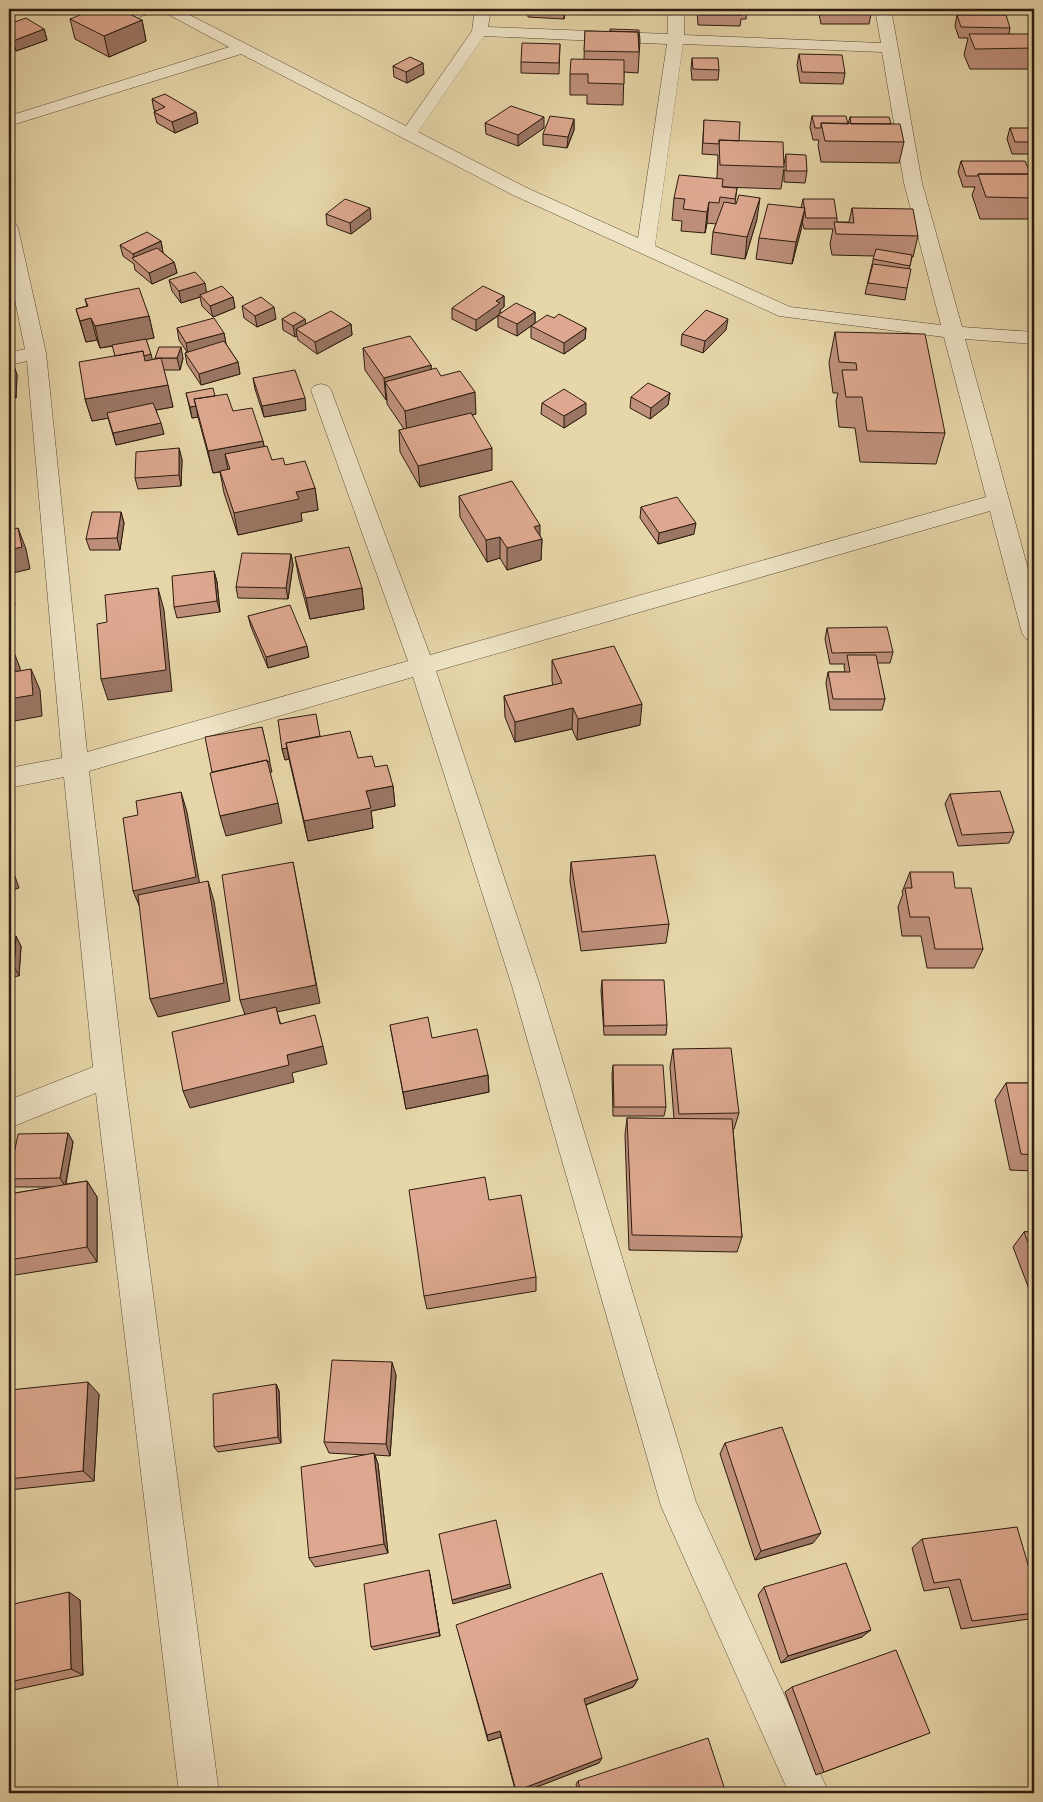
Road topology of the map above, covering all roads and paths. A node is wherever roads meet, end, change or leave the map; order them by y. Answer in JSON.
{"nodes":[{"id":1,"x":152,"y":9,"type":"edge"},
{"id":2,"x":167,"y":9,"type":"edge"},
{"id":3,"x":483,"y":9,"type":"edge"},
{"id":4,"x":676,"y":9,"type":"edge"},
{"id":5,"x":883,"y":9,"type":"edge"},
{"id":6,"x":96,"y":26,"type":"edge"},
{"id":7,"x":480,"y":31,"type":"junction"},
{"id":8,"x":676,"y":39,"type":"junction"},
{"id":9,"x":243,"y":48,"type":"junction"},
{"id":10,"x":890,"y":48,"type":"junction"},
{"id":11,"x":9,"y":121,"type":"edge"},
{"id":12,"x":408,"y":133,"type":"junction"},
{"id":13,"x":9,"y":228,"type":"edge"},
{"id":14,"x":646,"y":247,"type":"junction"},
{"id":15,"x":953,"y":332,"type":"junction"},
{"id":16,"x":1034,"y":338,"type":"edge"},
{"id":17,"x":36,"y":353,"type":"junction"},
{"id":18,"x":9,"y":359,"type":"edge"},
{"id":19,"x":321,"y":390,"type":"dead end"},
{"id":20,"x":999,"y":501,"type":"junction"},
{"id":21,"x":1034,"y":633,"type":"edge"},
{"id":22,"x":422,"y":666,"type":"junction"},
{"id":23,"x":76,"y":765,"type":"junction"},
{"id":24,"x":9,"y":778,"type":"edge"},
{"id":25,"x":109,"y":1074,"type":"junction"},
{"id":26,"x":9,"y":1114,"type":"edge"},
{"id":27,"x":199,"y":1793,"type":"edge"},
{"id":28,"x":809,"y":1793,"type":"edge"}],
"edges":[{"from":1,"to":6,"type":"street"},
{"from":2,"to":9,"type":"street"},
{"from":3,"to":7,"type":"street"},
{"from":4,"to":8,"type":"street"},
{"from":5,"to":10,"type":"street"},
{"from":7,"to":8,"type":"street"},
{"from":7,"to":12,"type":"street"},
{"from":8,"to":10,"type":"street"},
{"from":8,"to":14,"type":"street"},
{"from":9,"to":11,"type":"street"},
{"from":9,"to":12,"type":"street"},
{"from":10,"to":15,"type":"street"},
{"from":12,"to":14,"type":"street"},
{"from":13,"to":17,"type":"street"},
{"from":14,"to":15,"type":"street"},
{"from":15,"to":16,"type":"street"},
{"from":15,"to":20,"type":"street"},
{"from":17,"to":18,"type":"street"},
{"from":17,"to":23,"type":"street"},
{"from":19,"to":22,"type":"street"},
{"from":20,"to":21,"type":"street"},
{"from":20,"to":22,"type":"street"},
{"from":22,"to":23,"type":"street"},
{"from":22,"to":28,"type":"street"},
{"from":23,"to":24,"type":"street"},
{"from":23,"to":25,"type":"street"},
{"from":25,"to":26,"type":"street"},
{"from":25,"to":27,"type":"street"}]}
